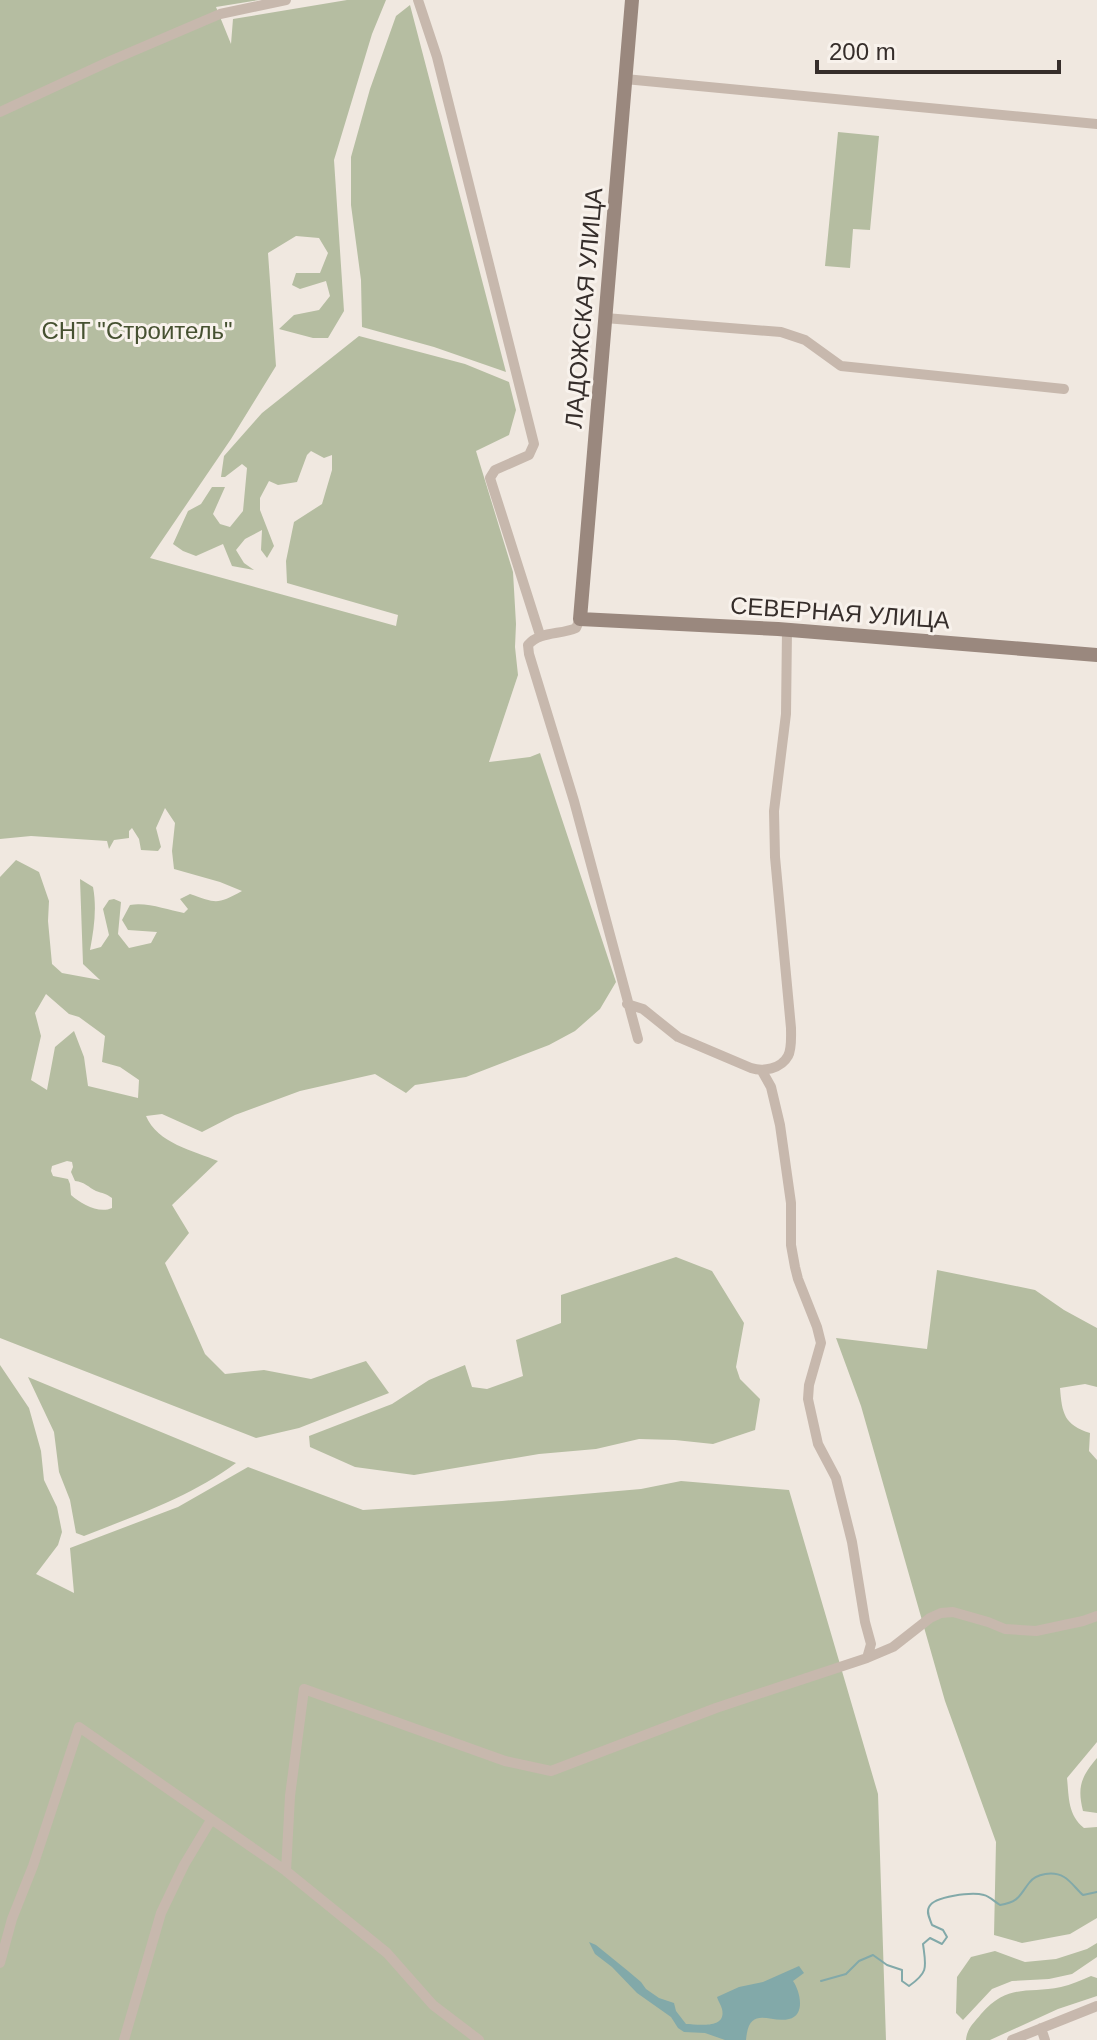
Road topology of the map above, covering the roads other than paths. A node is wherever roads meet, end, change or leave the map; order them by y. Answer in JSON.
{"nodes":[{"id":1,"x":286,"y":0,"type":"edge"},
{"id":2,"x":418,"y":0,"type":"edge"},
{"id":3,"x":632,"y":0,"type":"edge"},
{"id":4,"x":625,"y":79,"type":"junction"},
{"id":5,"x":0,"y":112,"type":"edge"},
{"id":6,"x":1097,"y":124,"type":"edge"},
{"id":7,"x":605,"y":318,"type":"junction"},
{"id":8,"x":1064,"y":389,"type":"dead end"},
{"id":9,"x":580,"y":619,"type":"junction"},
{"id":10,"x":787,"y":630,"type":"junction"},
{"id":11,"x":540,"y":635,"type":"junction"},
{"id":12,"x":1097,"y":655,"type":"edge"},
{"id":13,"x":627,"y":1004,"type":"junction"},
{"id":14,"x":638,"y":1039,"type":"dead end"},
{"id":15,"x":762,"y":1071,"type":"junction"},
{"id":16,"x":1097,"y":1616,"type":"edge"},
{"id":17,"x":867,"y":1658,"type":"junction"},
{"id":18,"x":211,"y":1820,"type":"junction"},
{"id":19,"x":286,"y":1871,"type":"junction"},
{"id":20,"x":0,"y":1963,"type":"edge"},
{"id":21,"x":1097,"y":2006,"type":"edge"},
{"id":22,"x":1041,"y":2028,"type":"junction"},
{"id":23,"x":124,"y":2040,"type":"edge"},
{"id":24,"x":479,"y":2040,"type":"edge"},
{"id":25,"x":1012,"y":2040,"type":"edge"},
{"id":26,"x":1045,"y":2040,"type":"edge"}],
"edges":[{"from":1,"to":5,"type":"street"},
{"from":2,"to":11,"type":"street"},
{"from":3,"to":4,"type":"street","name":"ЛАДОЖСКАЯ УЛИЦА"},
{"from":4,"to":6,"type":"street"},
{"from":4,"to":7,"type":"street","name":"ЛАДОЖСКАЯ УЛИЦА"},
{"from":7,"to":8,"type":"street"},
{"from":7,"to":9,"type":"street","name":"ЛАДОЖСКАЯ УЛИЦА"},
{"from":9,"to":10,"type":"street","name":"СЕВЕРНАЯ УЛИЦА"},
{"from":9,"to":11,"type":"street"},
{"from":10,"to":12,"type":"street","name":"СЕВЕРНАЯ УЛИЦА"},
{"from":10,"to":15,"type":"street"},
{"from":11,"to":13,"type":"street"},
{"from":13,"to":14,"type":"street"},
{"from":13,"to":15,"type":"street"},
{"from":15,"to":17,"type":"street"},
{"from":16,"to":17,"type":"street"},
{"from":17,"to":19,"type":"street"},
{"from":18,"to":19,"type":"street"},
{"from":18,"to":20,"type":"street"},
{"from":18,"to":23,"type":"street"},
{"from":19,"to":24,"type":"street"},
{"from":21,"to":22,"type":"street"},
{"from":22,"to":25,"type":"street"},
{"from":22,"to":26,"type":"street"}]}
